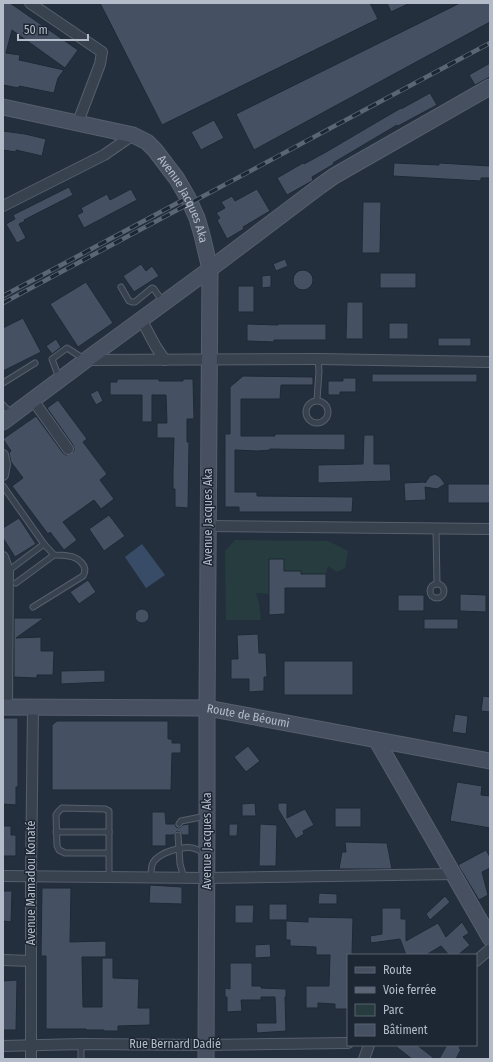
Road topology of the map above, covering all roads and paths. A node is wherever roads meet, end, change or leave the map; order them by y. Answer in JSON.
{"nodes":[{"id":1,"x":30,"y":3,"type":"edge"},
{"id":2,"x":490,"y":87,"type":"edge"},
{"id":3,"x":3,"y":107,"type":"edge"},
{"id":4,"x":78,"y":122,"type":"junction"},
{"id":5,"x":133,"y":135,"type":"junction"},
{"id":6,"x":3,"y":206,"type":"edge"},
{"id":7,"x":210,"y":269,"type":"junction"},
{"id":8,"x":121,"y":287,"type":"dead end"},
{"id":9,"x":163,"y":303,"type":"junction"},
{"id":10,"x":141,"y":319,"type":"junction"},
{"id":11,"x":318,"y":359,"type":"junction"},
{"id":12,"x":86,"y":360,"type":"junction"},
{"id":13,"x":165,"y":360,"type":"junction"},
{"id":14,"x":209,"y":360,"type":"junction"},
{"id":15,"x":490,"y":362,"type":"edge"},
{"id":16,"x":35,"y":363,"type":"dead end"},
{"id":17,"x":60,"y":379,"type":"junction"},
{"id":18,"x":3,"y":383,"type":"edge"},
{"id":19,"x":33,"y":400,"type":"junction"},
{"id":20,"x":317,"y":400,"type":"junction"},
{"id":21,"x":6,"y":414,"type":"edge"},
{"id":22,"x":68,"y":449,"type":"dead end"},
{"id":23,"x":3,"y":455,"type":"edge"},
{"id":24,"x":3,"y":475,"type":"edge"},
{"id":25,"x":3,"y":486,"type":"edge"},
{"id":26,"x":208,"y":526,"type":"junction"},
{"id":27,"x":436,"y":529,"type":"junction"},
{"id":28,"x":490,"y":530,"type":"edge"},
{"id":29,"x":44,"y":544,"type":"junction"},
{"id":30,"x":54,"y":555,"type":"junction"},
{"id":31,"x":3,"y":557,"type":"edge"},
{"id":32,"x":8,"y":571,"type":"junction"},
{"id":33,"x":16,"y":583,"type":"dead end"},
{"id":34,"x":437,"y":584,"type":"dead end"},
{"id":35,"x":33,"y":607,"type":"dead end"},
{"id":36,"x":5,"y":707,"type":"edge"},
{"id":37,"x":33,"y":707,"type":"junction"},
{"id":38,"x":207,"y":708,"type":"junction"},
{"id":39,"x":377,"y":741,"type":"junction"},
{"id":40,"x":490,"y":761,"type":"edge"},
{"id":41,"x":207,"y":816,"type":"junction"},
{"id":42,"x":179,"y":824,"type":"dead end"},
{"id":43,"x":56,"y":832,"type":"junction"},
{"id":44,"x":109,"y":832,"type":"junction"},
{"id":45,"x":178,"y":835,"type":"dead end"},
{"id":46,"x":178,"y":848,"type":"junction"},
{"id":47,"x":109,"y":853,"type":"junction"},
{"id":48,"x":206,"y":855,"type":"junction"},
{"id":49,"x":454,"y":874,"type":"junction"},
{"id":50,"x":3,"y":876,"type":"edge"},
{"id":51,"x":31,"y":876,"type":"junction"},
{"id":52,"x":109,"y":878,"type":"junction"},
{"id":53,"x":151,"y":878,"type":"junction"},
{"id":54,"x":184,"y":878,"type":"junction"},
{"id":55,"x":207,"y":878,"type":"junction"},
{"id":56,"x":490,"y":938,"type":"edge"},
{"id":57,"x":490,"y":949,"type":"edge"},
{"id":58,"x":3,"y":960,"type":"edge"},
{"id":59,"x":477,"y":960,"type":"edge"},
{"id":60,"x":31,"y":961,"type":"junction"},
{"id":61,"x":347,"y":1043,"type":"edge"},
{"id":62,"x":81,"y":1044,"type":"junction"},
{"id":63,"x":3,"y":1046,"type":"edge"},
{"id":64,"x":31,"y":1046,"type":"junction"},
{"id":65,"x":369,"y":1046,"type":"edge"},
{"id":66,"x":206,"y":1052,"type":"edge"},
{"id":67,"x":31,"y":1059,"type":"edge"},
{"id":68,"x":80,"y":1059,"type":"edge"},
{"id":69,"x":364,"y":1059,"type":"edge"}],
"edges":[{"from":1,"to":4,"type":"street"},
{"from":2,"to":7,"type":"street"},
{"from":3,"to":4,"type":"street","name":"Avenue Jacques Aka"},
{"from":4,"to":5,"type":"street","name":"Avenue Jacques Aka"},
{"from":5,"to":6,"type":"street"},
{"from":5,"to":7,"type":"street","name":"Avenue Jacques Aka"},
{"from":7,"to":9,"type":"street"},
{"from":7,"to":14,"type":"street","name":"Avenue Jacques Aka"},
{"from":8,"to":9,"type":"lane"},
{"from":9,"to":10,"type":"street"},
{"from":10,"to":12,"type":"street"},
{"from":10,"to":13,"type":"street"},
{"from":11,"to":14,"type":"street"},
{"from":11,"to":15,"type":"street"},
{"from":11,"to":20,"type":"lane"},
{"from":12,"to":13,"type":"street"},
{"from":12,"to":17,"type":"street"},
{"from":12,"to":17,"type":"lane"},
{"from":13,"to":14,"type":"street"},
{"from":14,"to":26,"type":"street","name":"Avenue Jacques Aka"},
{"from":16,"to":18,"type":"lane"},
{"from":17,"to":19,"type":"street"},
{"from":19,"to":21,"type":"street"},
{"from":19,"to":22,"type":"street"},
{"from":20,"to":20,"type":"lane"},
{"from":23,"to":24,"type":"street"},
{"from":25,"to":29,"type":"lane"},
{"from":26,"to":27,"type":"street"},
{"from":26,"to":38,"type":"street","name":"Avenue Jacques Aka"},
{"from":27,"to":28,"type":"street"},
{"from":27,"to":34,"type":"lane"},
{"from":29,"to":30,"type":"lane"},
{"from":29,"to":32,"type":"lane"},
{"from":30,"to":33,"type":"lane"},
{"from":30,"to":35,"type":"lane"},
{"from":31,"to":32,"type":"street"},
{"from":32,"to":36,"type":"street"},
{"from":36,"to":37,"type":"street","name":"Route de Béoumi"},
{"from":37,"to":38,"type":"street","name":"Route de Béoumi"},
{"from":37,"to":51,"type":"street","name":"Avenue Mamadou Konaté"},
{"from":38,"to":39,"type":"street","name":"Route de Béoumi"},
{"from":38,"to":41,"type":"street","name":"Avenue Jacques Aka"},
{"from":39,"to":40,"type":"street","name":"Route de Béoumi"},
{"from":39,"to":49,"type":"street"},
{"from":41,"to":42,"type":"lane"},
{"from":41,"to":48,"type":"street","name":"Avenue Jacques Aka"},
{"from":43,"to":44,"type":"lane"},
{"from":43,"to":44,"type":"lane"},
{"from":43,"to":47,"type":"lane"},
{"from":44,"to":47,"type":"lane"},
{"from":45,"to":46,"type":"lane"},
{"from":46,"to":48,"type":"lane"},
{"from":46,"to":53,"type":"lane"},
{"from":46,"to":54,"type":"lane"},
{"from":47,"to":52,"type":"lane"},
{"from":48,"to":55,"type":"street","name":"Avenue Jacques Aka"},
{"from":49,"to":55,"type":"street"},
{"from":49,"to":56,"type":"street"},
{"from":50,"to":51,"type":"street"},
{"from":51,"to":52,"type":"street"},
{"from":51,"to":60,"type":"street","name":"Avenue Mamadou Konaté"},
{"from":52,"to":53,"type":"street"},
{"from":53,"to":54,"type":"street"},
{"from":54,"to":55,"type":"street"},
{"from":55,"to":66,"type":"street","name":"Avenue Jacques Aka"},
{"from":57,"to":59,"type":"street"},
{"from":58,"to":60,"type":"street"},
{"from":60,"to":64,"type":"street","name":"Avenue Mamadou Konaté"},
{"from":61,"to":66,"type":"street","name":"Rue Bernard Dadié"},
{"from":62,"to":64,"type":"street","name":"Rue Bernard Dadié"},
{"from":62,"to":66,"type":"street","name":"Rue Bernard Dadié"},
{"from":62,"to":68,"type":"lane"},
{"from":63,"to":64,"type":"street","name":"Rue Bernard Dadié"},
{"from":64,"to":67,"type":"street","name":"Avenue Mamadou Konaté"},
{"from":65,"to":69,"type":"street"}]}
